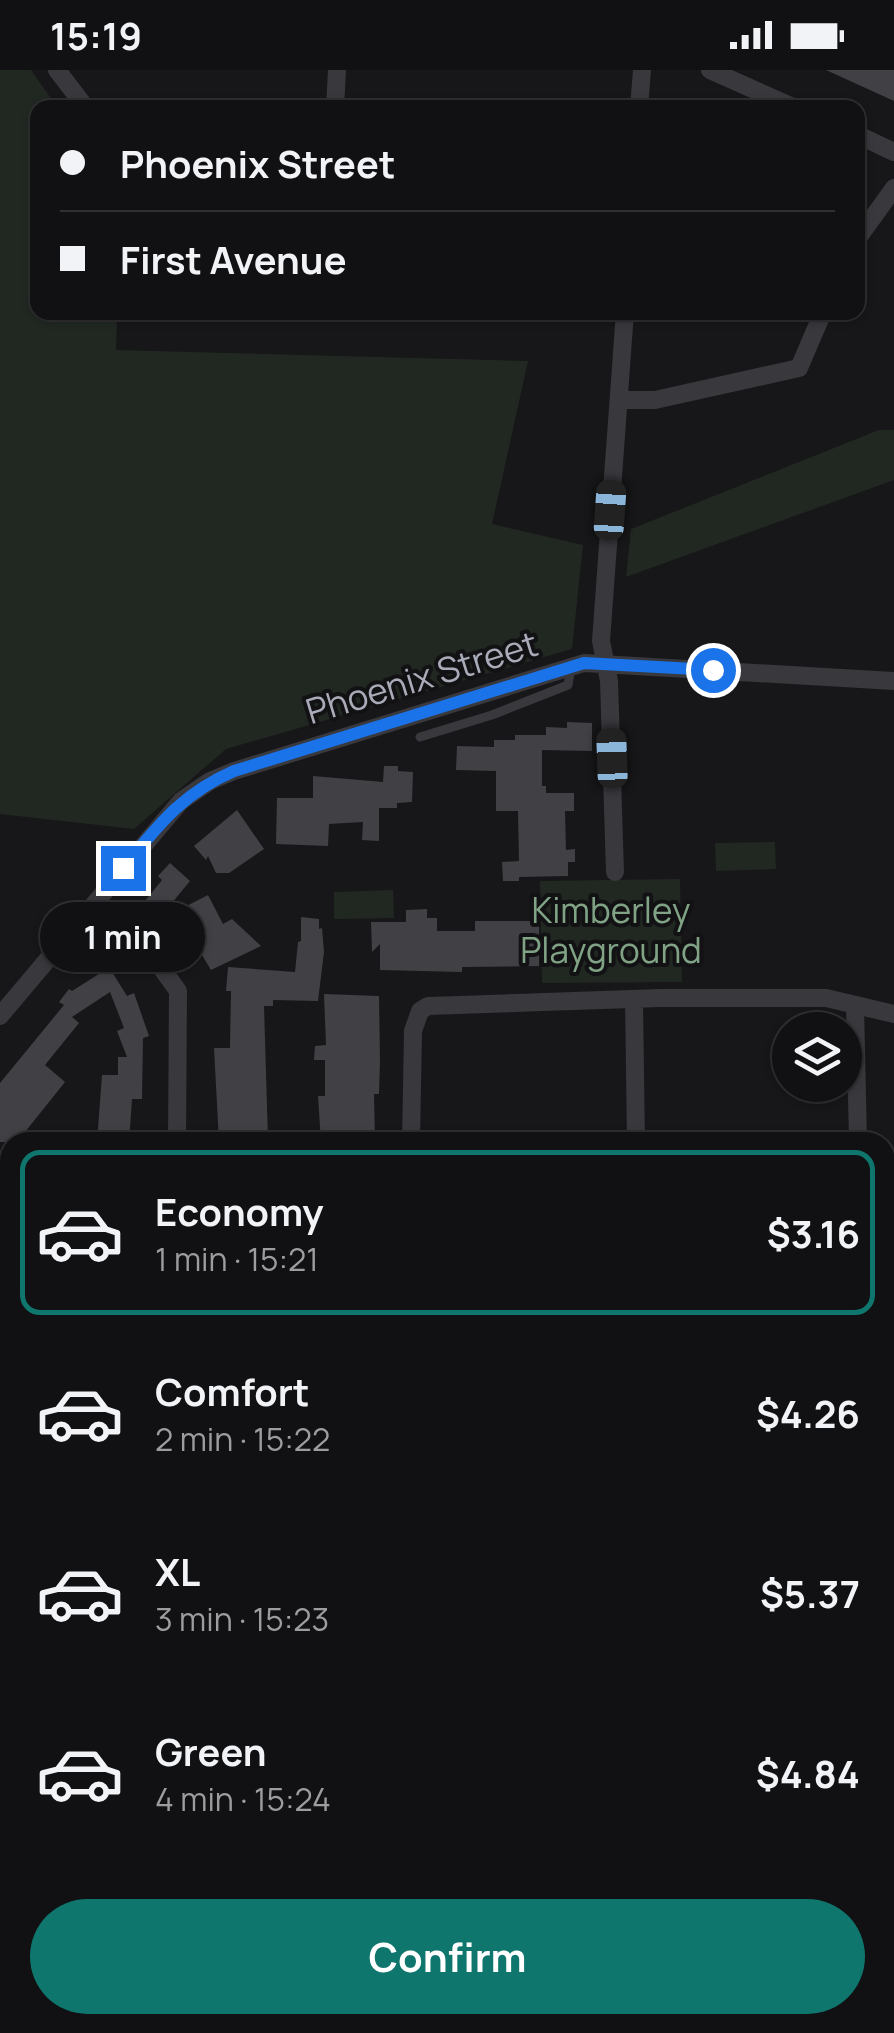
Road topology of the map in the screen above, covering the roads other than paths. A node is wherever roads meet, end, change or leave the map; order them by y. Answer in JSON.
{"nodes":[{"id":1,"x":57,"y":70,"type":"edge"},
{"id":2,"x":338,"y":70,"type":"edge"},
{"id":3,"x":642,"y":70,"type":"edge"},
{"id":4,"x":710,"y":70,"type":"edge"},
{"id":5,"x":80,"y":100,"type":"edge"},
{"id":6,"x":336,"y":100,"type":"edge"},
{"id":7,"x":640,"y":100,"type":"edge"},
{"id":8,"x":777,"y":100,"type":"edge"},
{"id":9,"x":865,"y":139,"type":"edge"},
{"id":10,"x":894,"y":152,"type":"edge"},
{"id":11,"x":894,"y":188,"type":"edge"},
{"id":12,"x":865,"y":228,"type":"edge"},
{"id":13,"x":624,"y":320,"type":"edge"},
{"id":14,"x":819,"y":320,"type":"edge"},
{"id":15,"x":619,"y":400,"type":"junction"},
{"id":16,"x":604,"y":664,"type":"junction"},
{"id":17,"x":571,"y":667,"type":"junction"},
{"id":18,"x":894,"y":681,"type":"edge"},
{"id":19,"x":420,"y":736,"type":"dead end"},
{"id":20,"x":616,"y":872,"type":"dead end"},
{"id":21,"x":88,"y":910,"type":"junction"},
{"id":22,"x":634,"y":999,"type":"junction"},
{"id":23,"x":855,"y":1005,"type":"junction"},
{"id":24,"x":894,"y":1014,"type":"edge"},
{"id":25,"x":0,"y":1015,"type":"edge"},
{"id":26,"x":177,"y":1132,"type":"edge"},
{"id":27,"x":412,"y":1132,"type":"edge"},
{"id":28,"x":636,"y":1132,"type":"edge"},
{"id":29,"x":858,"y":1132,"type":"edge"}],
"edges":[{"from":1,"to":5,"type":"street"},
{"from":2,"to":6,"type":"street"},
{"from":3,"to":7,"type":"street"},
{"from":4,"to":8,"type":"street"},
{"from":9,"to":10,"type":"street"},
{"from":11,"to":12,"type":"street"},
{"from":13,"to":15,"type":"street"},
{"from":14,"to":15,"type":"street"},
{"from":15,"to":16,"type":"street"},
{"from":16,"to":17,"type":"street","name":"Phoenix Street"},
{"from":16,"to":18,"type":"street","name":"Phoenix Street"},
{"from":16,"to":20,"type":"street"},
{"from":17,"to":19,"type":"lane"},
{"from":17,"to":21,"type":"street","name":"Phoenix Street"},
{"from":21,"to":25,"type":"street","name":"Phoenix Street"},
{"from":21,"to":26,"type":"street"},
{"from":22,"to":23,"type":"street"},
{"from":22,"to":27,"type":"street"},
{"from":22,"to":28,"type":"street"},
{"from":23,"to":24,"type":"street"},
{"from":23,"to":29,"type":"street"}]}
